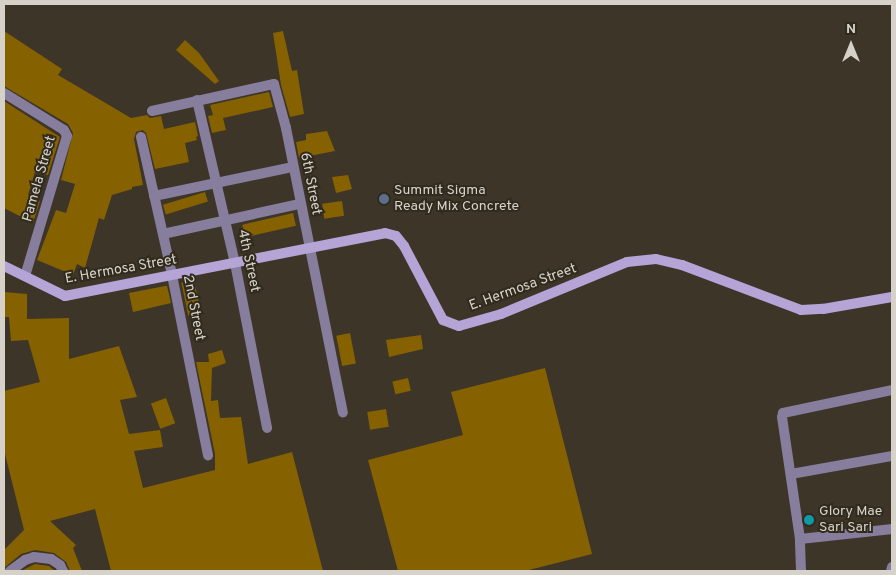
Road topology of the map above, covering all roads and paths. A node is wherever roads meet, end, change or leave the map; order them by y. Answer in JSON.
{"nodes":[{"id":1,"x":4,"y":93,"type":"edge"},
{"id":2,"x":197,"y":100,"type":"junction"},
{"id":3,"x":152,"y":111,"type":"dead end"},
{"id":4,"x":141,"y":137,"type":"dead end"},
{"id":5,"x":293,"y":167,"type":"junction"},
{"id":6,"x":216,"y":182,"type":"junction"},
{"id":7,"x":154,"y":196,"type":"junction"},
{"id":8,"x":300,"y":204,"type":"junction"},
{"id":9,"x":225,"y":221,"type":"junction"},
{"id":10,"x":163,"y":234,"type":"junction"},
{"id":11,"x":309,"y":249,"type":"junction"},
{"id":12,"x":235,"y":263,"type":"junction"},
{"id":13,"x":4,"y":266,"type":"edge"},
{"id":14,"x":172,"y":275,"type":"junction"},
{"id":15,"x":25,"y":276,"type":"junction"},
{"id":16,"x":892,"y":297,"type":"edge"},
{"id":17,"x":892,"y":390,"type":"edge"},
{"id":18,"x":343,"y":412,"type":"dead end"},
{"id":19,"x":266,"y":428,"type":"dead end"},
{"id":20,"x":208,"y":455,"type":"dead end"},
{"id":21,"x":892,"y":456,"type":"edge"},
{"id":22,"x":791,"y":474,"type":"junction"},
{"id":23,"x":892,"y":529,"type":"edge"},
{"id":24,"x":800,"y":539,"type":"junction"},
{"id":25,"x":892,"y":567,"type":"edge"},
{"id":26,"x":10,"y":571,"type":"edge"},
{"id":27,"x":63,"y":571,"type":"edge"},
{"id":28,"x":801,"y":571,"type":"edge"},
{"id":29,"x":891,"y":571,"type":"edge"}],
"edges":[{"from":1,"to":15,"type":"street","name":"Pamela Street"},
{"from":2,"to":3,"type":"street","name":"6th Street"},
{"from":2,"to":5,"type":"street","name":"6th Street"},
{"from":2,"to":6,"type":"street","name":"4th Street"},
{"from":4,"to":7,"type":"street","name":"2nd Street"},
{"from":5,"to":6,"type":"street"},
{"from":5,"to":8,"type":"street","name":"6th Street"},
{"from":6,"to":7,"type":"street"},
{"from":6,"to":9,"type":"street","name":"4th Street"},
{"from":7,"to":10,"type":"street","name":"2nd Street"},
{"from":8,"to":9,"type":"street"},
{"from":8,"to":11,"type":"street","name":"6th Street"},
{"from":9,"to":10,"type":"street"},
{"from":9,"to":12,"type":"street","name":"4th Street"},
{"from":10,"to":14,"type":"street","name":"2nd Street"},
{"from":11,"to":12,"type":"street","name":"E. Hermosa Street"},
{"from":11,"to":16,"type":"street","name":"E. Hermosa Street"},
{"from":11,"to":18,"type":"street","name":"6th Street"},
{"from":12,"to":14,"type":"street","name":"E. Hermosa Street"},
{"from":12,"to":19,"type":"street","name":"4th Street"},
{"from":13,"to":15,"type":"street","name":"E. Hermosa Street"},
{"from":14,"to":15,"type":"street","name":"E. Hermosa Street"},
{"from":14,"to":20,"type":"street","name":"2nd Street"},
{"from":17,"to":22,"type":"street"},
{"from":21,"to":22,"type":"street"},
{"from":22,"to":24,"type":"street"},
{"from":23,"to":24,"type":"street"},
{"from":24,"to":28,"type":"street"},
{"from":25,"to":29,"type":"street"},
{"from":26,"to":27,"type":"street"}]}
